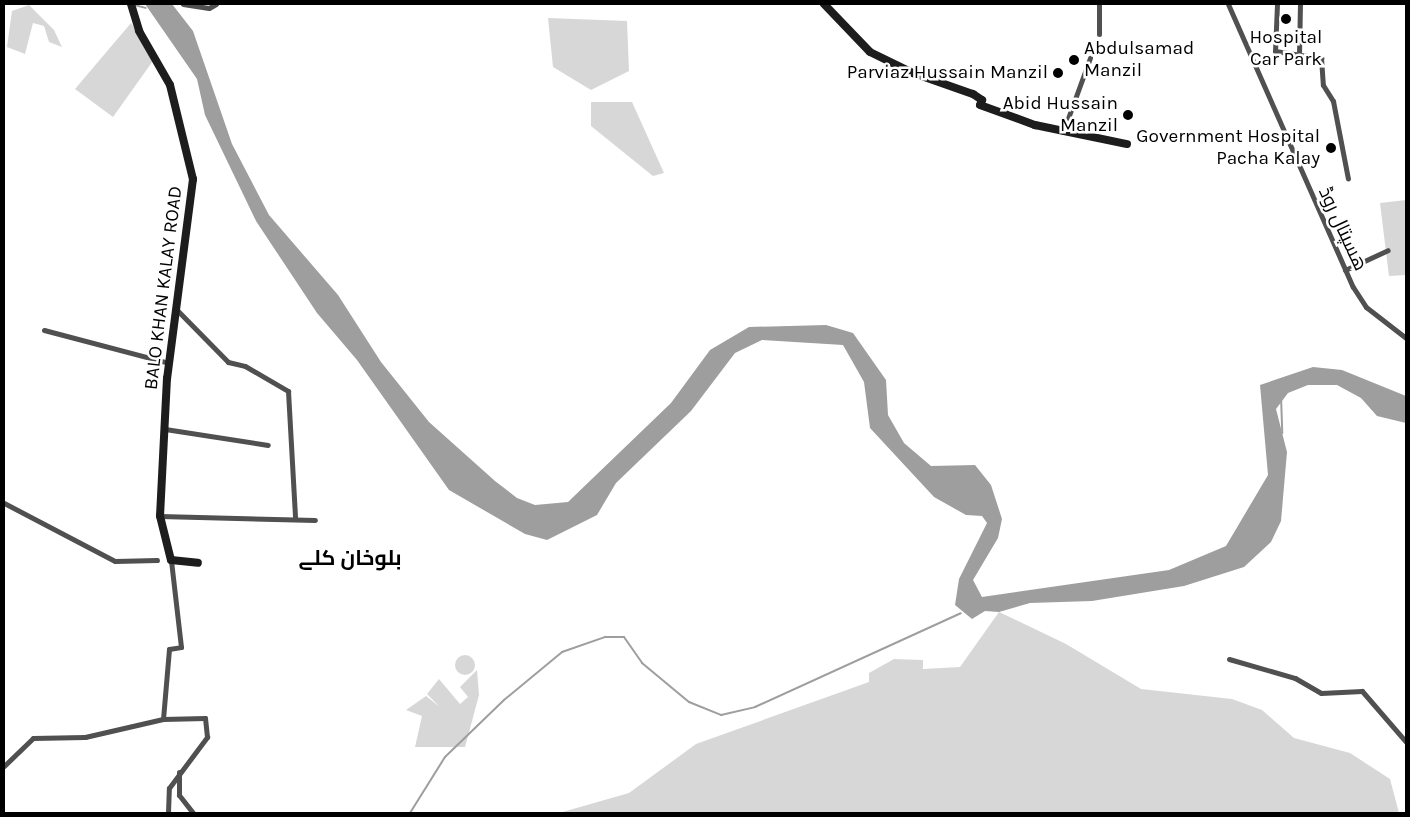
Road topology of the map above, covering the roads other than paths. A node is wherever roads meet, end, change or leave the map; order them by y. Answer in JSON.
{"nodes":[{"id":1,"x":131,"y":4,"type":"edge"},
{"id":2,"x":183,"y":4,"type":"edge"},
{"id":3,"x":216,"y":4,"type":"edge"},
{"id":4,"x":824,"y":4,"type":"edge"},
{"id":5,"x":1099,"y":4,"type":"edge"},
{"id":6,"x":1228,"y":4,"type":"edge"},
{"id":7,"x":1277,"y":4,"type":"edge"},
{"id":8,"x":1300,"y":4,"type":"edge"},
{"id":9,"x":1099,"y":34,"type":"dead end"},
{"id":10,"x":1299,"y":55,"type":"junction"},
{"id":11,"x":1090,"y":58,"type":"dead end"},
{"id":12,"x":1063,"y":132,"type":"junction"},
{"id":13,"x":1127,"y":144,"type":"dead end"},
{"id":14,"x":1348,"y":179,"type":"dead end"},
{"id":15,"x":1388,"y":250,"type":"dead end"},
{"id":16,"x":1345,"y":270,"type":"junction"},
{"id":17,"x":176,"y":309,"type":"junction"},
{"id":18,"x":44,"y":330,"type":"dead end"},
{"id":19,"x":1406,"y":338,"type":"edge"},
{"id":20,"x":169,"y":363,"type":"junction"},
{"id":21,"x":165,"y":429,"type":"junction"},
{"id":22,"x":268,"y":445,"type":"dead end"},
{"id":23,"x":4,"y":503,"type":"edge"},
{"id":24,"x":160,"y":516,"type":"junction"},
{"id":25,"x":294,"y":517,"type":"junction"},
{"id":26,"x":315,"y":520,"type":"dead end"},
{"id":27,"x":157,"y":560,"type":"dead end"},
{"id":28,"x":171,"y":560,"type":"junction"},
{"id":29,"x":198,"y":563,"type":"dead end"},
{"id":30,"x":1229,"y":659,"type":"dead end"},
{"id":31,"x":163,"y":719,"type":"junction"},
{"id":32,"x":1406,"y":742,"type":"edge"},
{"id":33,"x":4,"y":766,"type":"edge"},
{"id":34,"x":179,"y":772,"type":"junction"},
{"id":35,"x":168,"y":813,"type":"edge"},
{"id":36,"x":193,"y":813,"type":"edge"}],
"edges":[{"from":1,"to":17,"type":"street","name":"BALO KHAN KALAY ROAD"},
{"from":2,"to":3,"type":"street"},
{"from":4,"to":12,"type":"street"},
{"from":5,"to":9,"type":"street"},
{"from":6,"to":16,"type":"street","name":"ھسپتال روڈ"},
{"from":7,"to":10,"type":"street"},
{"from":8,"to":10,"type":"street"},
{"from":10,"to":14,"type":"street"},
{"from":11,"to":12,"type":"street"},
{"from":12,"to":13,"type":"street"},
{"from":15,"to":16,"type":"street"},
{"from":16,"to":19,"type":"street","name":"ھسپتال روڈ"},
{"from":17,"to":20,"type":"street","name":"BALO KHAN KALAY ROAD"},
{"from":17,"to":25,"type":"street"},
{"from":18,"to":20,"type":"street"},
{"from":20,"to":21,"type":"street","name":"BALO KHAN KALAY ROAD"},
{"from":21,"to":22,"type":"street"},
{"from":21,"to":24,"type":"street","name":"BALO KHAN KALAY ROAD"},
{"from":23,"to":27,"type":"street"},
{"from":24,"to":25,"type":"street"},
{"from":24,"to":28,"type":"street","name":"BALO KHAN KALAY ROAD"},
{"from":25,"to":26,"type":"street"},
{"from":28,"to":29,"type":"street"},
{"from":28,"to":31,"type":"street"},
{"from":30,"to":32,"type":"street"},
{"from":31,"to":33,"type":"street"},
{"from":31,"to":34,"type":"street"},
{"from":34,"to":35,"type":"street"},
{"from":34,"to":36,"type":"street"}]}
